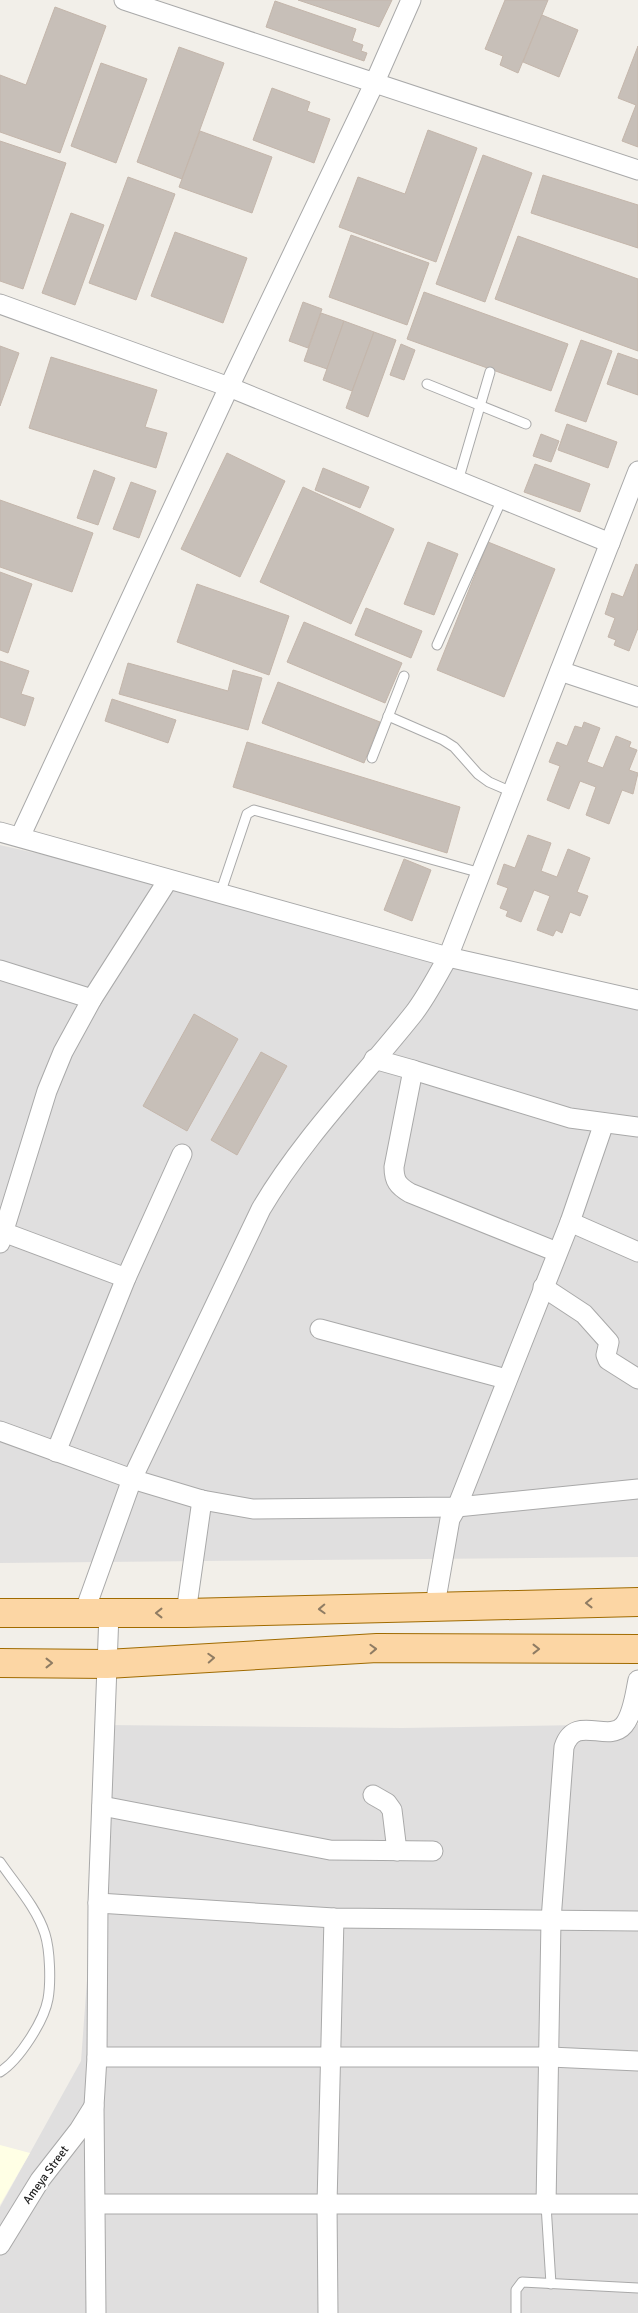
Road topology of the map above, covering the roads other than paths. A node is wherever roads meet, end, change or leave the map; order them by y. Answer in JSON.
{"nodes":[{"id":1,"x":124,"y":0,"type":"edge"},
{"id":2,"x":411,"y":0,"type":"edge"},
{"id":3,"x":374,"y":84,"type":"junction"},
{"id":4,"x":638,"y":170,"type":"edge"},
{"id":5,"x":0,"y":304,"type":"edge"},
{"id":6,"x":490,"y":372,"type":"dead end"},
{"id":7,"x":426,"y":384,"type":"dead end"},
{"id":8,"x":229,"y":387,"type":"junction"},
{"id":9,"x":480,"y":406,"type":"junction"},
{"id":10,"x":526,"y":424,"type":"dead end"},
{"id":11,"x":638,"y":471,"type":"edge"},
{"id":12,"x":458,"y":481,"type":"junction"},
{"id":13,"x":502,"y":499,"type":"junction"},
{"id":14,"x":610,"y":543,"type":"junction"},
{"id":15,"x":437,"y":645,"type":"dead end"},
{"id":16,"x":560,"y":671,"type":"junction"},
{"id":17,"x":404,"y":676,"type":"dead end"},
{"id":18,"x":638,"y":697,"type":"edge"},
{"id":19,"x":388,"y":716,"type":"junction"},
{"id":20,"x":372,"y":758,"type":"dead end"},
{"id":21,"x":512,"y":792,"type":"junction"},
{"id":22,"x":0,"y":832,"type":"edge"},
{"id":23,"x":20,"y":837,"type":"junction"},
{"id":24,"x":481,"y":873,"type":"junction"},
{"id":25,"x":168,"y":880,"type":"junction"},
{"id":26,"x":220,"y":894,"type":"junction"},
{"id":27,"x":448,"y":957,"type":"junction"},
{"id":28,"x":0,"y":970,"type":"edge"},
{"id":29,"x":92,"y":999,"type":"junction"},
{"id":30,"x":638,"y":1000,"type":"edge"},
{"id":31,"x":374,"y":1059,"type":"junction"},
{"id":32,"x":413,"y":1070,"type":"junction"},
{"id":33,"x":604,"y":1123,"type":"junction"},
{"id":34,"x":638,"y":1127,"type":"edge"},
{"id":35,"x":182,"y":1154,"type":"dead end"},
{"id":36,"x":570,"y":1222,"type":"junction"},
{"id":37,"x":2,"y":1237,"type":"edge"},
{"id":38,"x":557,"y":1252,"type":"junction"},
{"id":39,"x":638,"y":1252,"type":"edge"},
{"id":40,"x":126,"y":1278,"type":"junction"},
{"id":41,"x":543,"y":1288,"type":"junction"},
{"id":42,"x":320,"y":1329,"type":"dead end"},
{"id":43,"x":638,"y":1379,"type":"edge"},
{"id":44,"x":506,"y":1380,"type":"junction"},
{"id":45,"x":0,"y":1432,"type":"edge"},
{"id":46,"x":56,"y":1452,"type":"junction"},
{"id":47,"x":132,"y":1479,"type":"junction"},
{"id":48,"x":638,"y":1489,"type":"edge"},
{"id":49,"x":202,"y":1500,"type":"junction"},
{"id":50,"x":457,"y":1507,"type":"junction"},
{"id":51,"x":638,"y":1602,"type":"edge"},
{"id":52,"x":436,"y":1606,"type":"junction"},
{"id":53,"x":0,"y":1613,"type":"edge"},
{"id":54,"x":96,"y":1613,"type":"junction"},
{"id":55,"x":186,"y":1613,"type":"junction"},
{"id":56,"x":638,"y":1649,"type":"edge"},
{"id":57,"x":0,"y":1663,"type":"edge"},
{"id":58,"x":107,"y":1664,"type":"junction"},
{"id":59,"x":638,"y":1680,"type":"edge"},
{"id":60,"x":373,"y":1795,"type":"dead end"},
{"id":61,"x":102,"y":1806,"type":"junction"},
{"id":62,"x":397,"y":1851,"type":"junction"},
{"id":63,"x":433,"y":1851,"type":"dead end"},
{"id":64,"x":0,"y":1862,"type":"edge"},
{"id":65,"x":98,"y":1902,"type":"junction"},
{"id":66,"x":334,"y":1918,"type":"junction"},
{"id":67,"x":551,"y":1920,"type":"junction"},
{"id":68,"x":638,"y":1921,"type":"edge"},
{"id":69,"x":97,"y":2057,"type":"junction"},
{"id":70,"x":330,"y":2057,"type":"junction"},
{"id":71,"x":550,"y":2057,"type":"junction"},
{"id":72,"x":638,"y":2060,"type":"edge"},
{"id":73,"x":0,"y":2072,"type":"edge"},
{"id":74,"x":94,"y":2106,"type":"junction"},
{"id":75,"x":96,"y":2204,"type":"junction"},
{"id":76,"x":327,"y":2204,"type":"junction"},
{"id":77,"x":638,"y":2204,"type":"edge"},
{"id":78,"x":546,"y":2205,"type":"junction"},
{"id":79,"x":0,"y":2245,"type":"edge"},
{"id":80,"x":551,"y":2284,"type":"junction"},
{"id":81,"x":638,"y":2288,"type":"edge"},
{"id":82,"x":96,"y":2313,"type":"edge"},
{"id":83,"x":328,"y":2313,"type":"edge"},
{"id":84,"x":516,"y":2313,"type":"edge"}],
"edges":[{"from":1,"to":3,"type":"street"},
{"from":2,"to":3,"type":"street"},
{"from":3,"to":4,"type":"street"},
{"from":3,"to":8,"type":"street"},
{"from":5,"to":8,"type":"street"},
{"from":6,"to":9,"type":"lane"},
{"from":7,"to":9,"type":"lane"},
{"from":8,"to":12,"type":"street"},
{"from":8,"to":23,"type":"street"},
{"from":9,"to":10,"type":"lane"},
{"from":9,"to":12,"type":"lane"},
{"from":11,"to":14,"type":"street"},
{"from":12,"to":13,"type":"street"},
{"from":13,"to":14,"type":"street"},
{"from":13,"to":15,"type":"lane"},
{"from":14,"to":16,"type":"street"},
{"from":16,"to":18,"type":"street"},
{"from":16,"to":21,"type":"street"},
{"from":17,"to":19,"type":"lane"},
{"from":19,"to":20,"type":"lane"},
{"from":19,"to":21,"type":"lane"},
{"from":21,"to":24,"type":"street"},
{"from":22,"to":23,"type":"street"},
{"from":23,"to":25,"type":"street"},
{"from":24,"to":26,"type":"lane"},
{"from":24,"to":27,"type":"street"},
{"from":25,"to":26,"type":"street"},
{"from":25,"to":29,"type":"street"},
{"from":26,"to":27,"type":"street"},
{"from":27,"to":30,"type":"street"},
{"from":27,"to":31,"type":"street"},
{"from":28,"to":29,"type":"street"},
{"from":29,"to":37,"type":"street"},
{"from":31,"to":32,"type":"street"},
{"from":31,"to":47,"type":"street"},
{"from":32,"to":33,"type":"street"},
{"from":32,"to":38,"type":"street"},
{"from":33,"to":34,"type":"street"},
{"from":33,"to":36,"type":"street"},
{"from":35,"to":40,"type":"street"},
{"from":36,"to":38,"type":"street"},
{"from":36,"to":39,"type":"street"},
{"from":37,"to":40,"type":"street"},
{"from":38,"to":41,"type":"street"},
{"from":40,"to":46,"type":"street"},
{"from":41,"to":43,"type":"street"},
{"from":41,"to":44,"type":"street"},
{"from":42,"to":44,"type":"street"},
{"from":44,"to":50,"type":"street"},
{"from":45,"to":46,"type":"street"},
{"from":46,"to":47,"type":"street"},
{"from":47,"to":49,"type":"street"},
{"from":47,"to":54,"type":"street"},
{"from":48,"to":50,"type":"street"},
{"from":49,"to":50,"type":"street"},
{"from":49,"to":55,"type":"street"},
{"from":50,"to":52,"type":"street"},
{"from":51,"to":52,"type":"main road","one_way":true},
{"from":52,"to":55,"type":"main road","one_way":true},
{"from":53,"to":54,"type":"main road"},
{"from":55,"to":54,"type":"main road","one_way":true},
{"from":54,"to":58,"type":"street"},
{"from":58,"to":56,"type":"main road","one_way":true},
{"from":57,"to":58,"type":"main road","one_way":true},
{"from":58,"to":61,"type":"street"},
{"from":59,"to":67,"type":"street"},
{"from":60,"to":62,"type":"street"},
{"from":61,"to":62,"type":"street"},
{"from":61,"to":65,"type":"street"},
{"from":62,"to":63,"type":"street"},
{"from":64,"to":73,"type":"lane"},
{"from":65,"to":66,"type":"street"},
{"from":65,"to":69,"type":"street"},
{"from":66,"to":67,"type":"street"},
{"from":66,"to":70,"type":"street"},
{"from":67,"to":68,"type":"street"},
{"from":67,"to":71,"type":"street"},
{"from":69,"to":70,"type":"street"},
{"from":69,"to":74,"type":"street"},
{"from":70,"to":71,"type":"street"},
{"from":70,"to":76,"type":"street"},
{"from":71,"to":72,"type":"street"},
{"from":71,"to":78,"type":"street"},
{"from":74,"to":75,"type":"street"},
{"from":74,"to":79,"type":"street","name":"Ameya Street"},
{"from":75,"to":76,"type":"street"},
{"from":75,"to":82,"type":"street"},
{"from":76,"to":78,"type":"street"},
{"from":76,"to":83,"type":"street"},
{"from":77,"to":78,"type":"street"},
{"from":78,"to":80,"type":"lane"},
{"from":80,"to":81,"type":"lane"},
{"from":80,"to":84,"type":"lane"}]}
